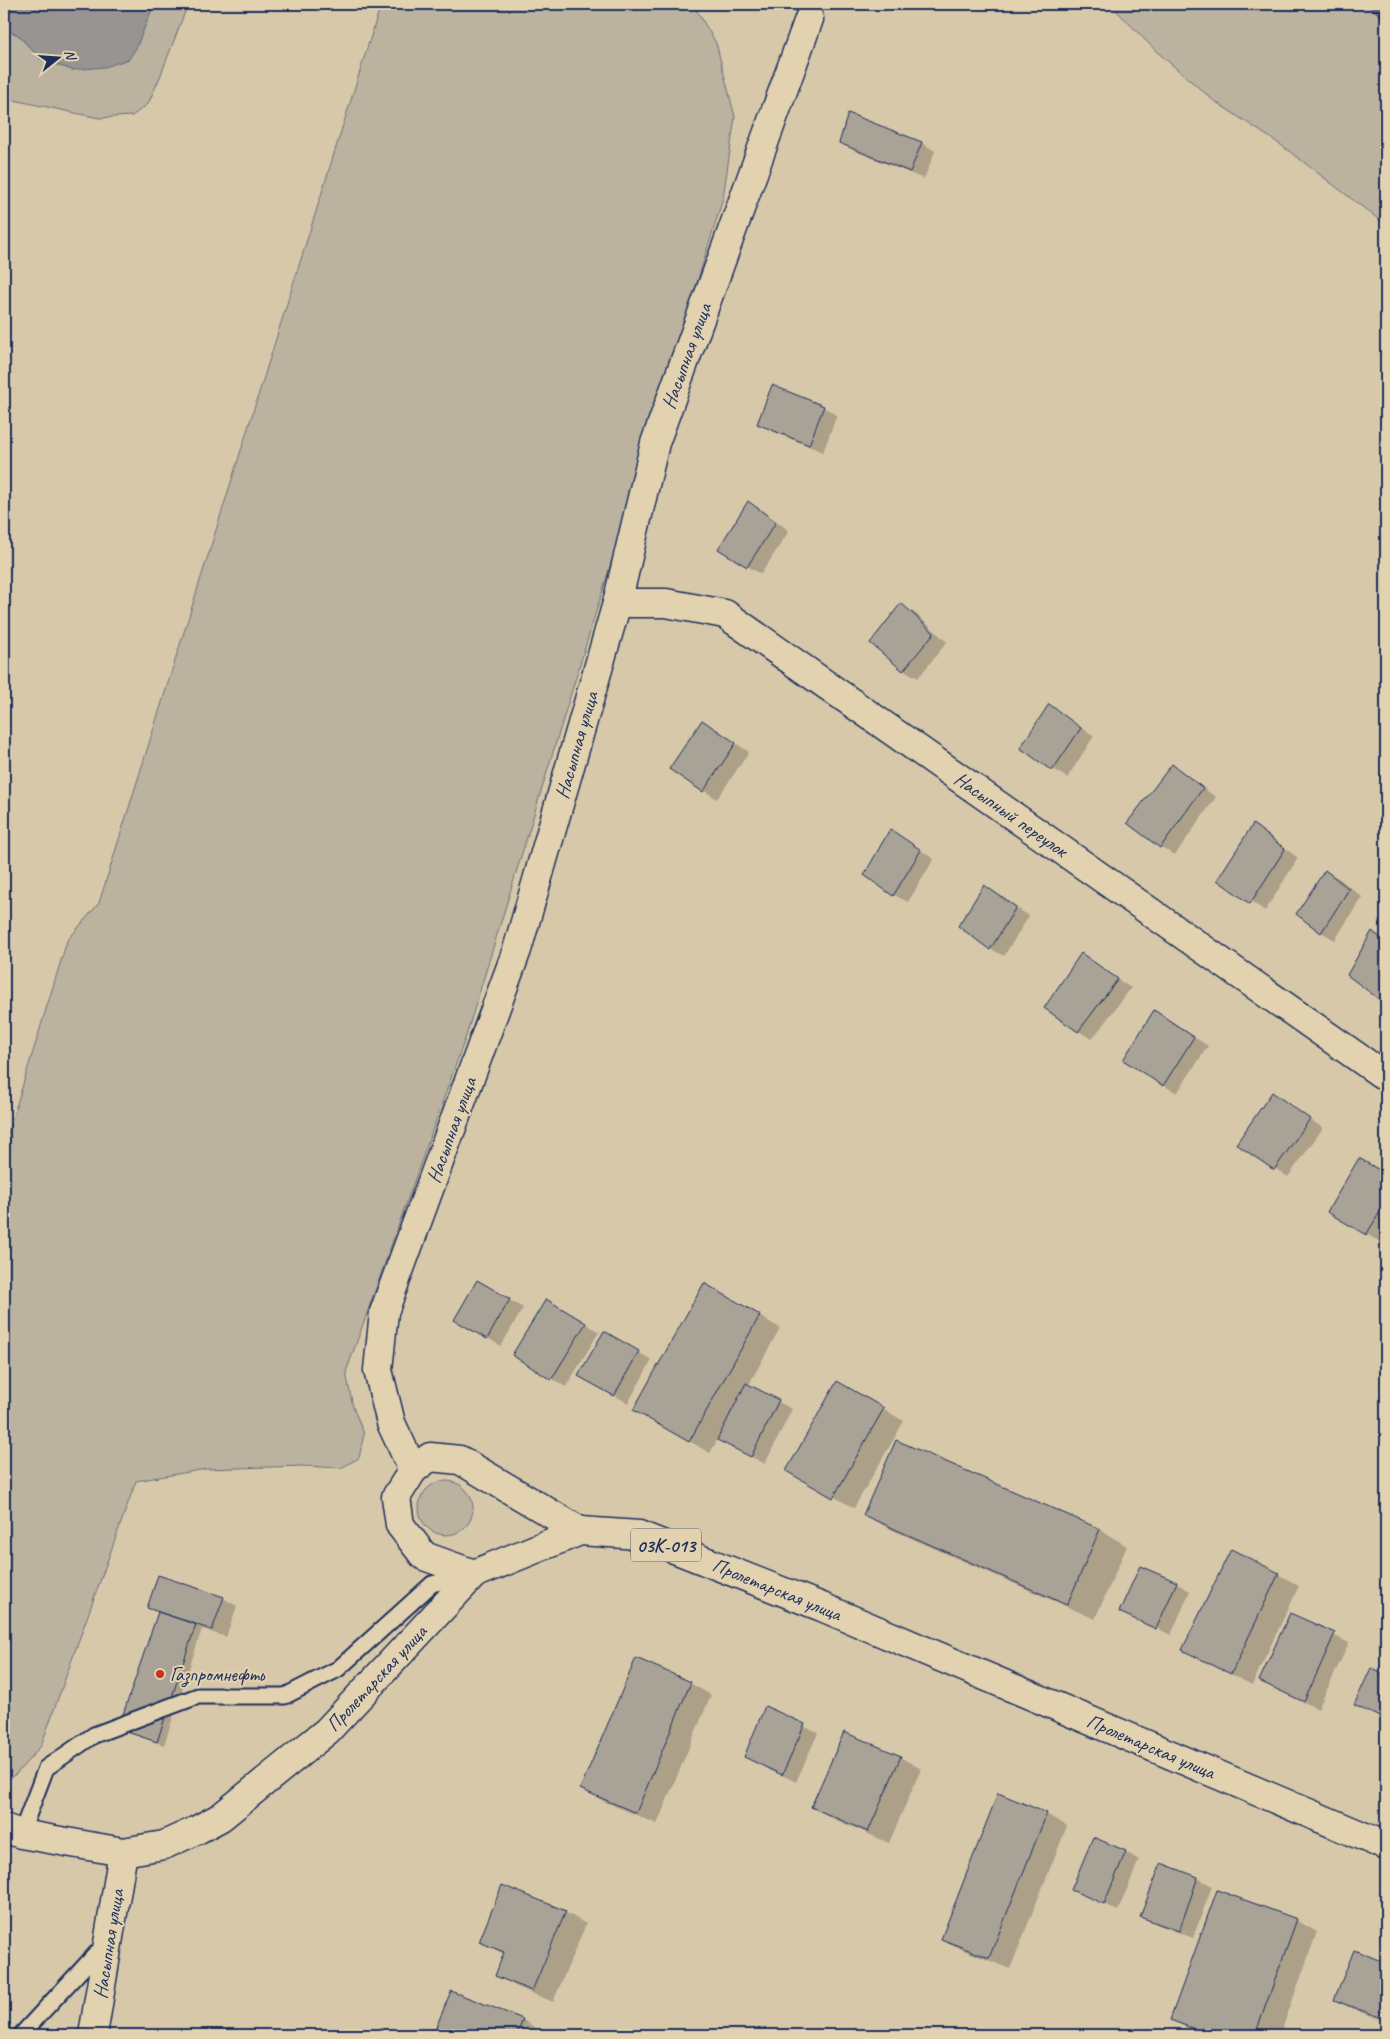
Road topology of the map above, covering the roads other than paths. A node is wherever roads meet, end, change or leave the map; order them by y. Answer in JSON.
{"nodes":[{"id":1,"x":809,"y":19,"type":"dead end"},
{"id":2,"x":618,"y":602,"type":"junction"},
{"id":3,"x":1386,"y":1076,"type":"edge"},
{"id":4,"x":413,"y":1470,"type":"junction"},
{"id":5,"x":580,"y":1531,"type":"junction"},
{"id":6,"x":474,"y":1574,"type":"junction"},
{"id":7,"x":12,"y":1831,"type":"edge"},
{"id":8,"x":1386,"y":1846,"type":"edge"},
{"id":9,"x":123,"y":1852,"type":"junction"},
{"id":10,"x":109,"y":1939,"type":"junction"},
{"id":11,"x":21,"y":2035,"type":"edge"},
{"id":12,"x":93,"y":2035,"type":"edge"}],
"edges":[{"from":1,"to":2,"type":"street","name":"Насыпная улица"},
{"from":2,"to":3,"type":"street","name":"Насыпный переулок"},
{"from":2,"to":4,"type":"street","name":"Насыпная улица"},
{"from":4,"to":5,"type":"street"},
{"from":4,"to":6,"type":"street"},
{"from":5,"to":6,"type":"street","name":"Пролетарская улица","number":"03К-013"},
{"from":5,"to":8,"type":"street","name":"Пролетарская улица","number":"03К-013"},
{"from":6,"to":7,"type":"lane"},
{"from":6,"to":9,"type":"street","name":"Пролетарская улица","number":"03К-013"},
{"from":7,"to":9,"type":"street","name":"Пролетарская улица","number":"03К-013"},
{"from":9,"to":10,"type":"street","name":"Насыпная улица"},
{"from":10,"to":11,"type":"lane"},
{"from":10,"to":12,"type":"street","name":"Насыпная улица"}]}
